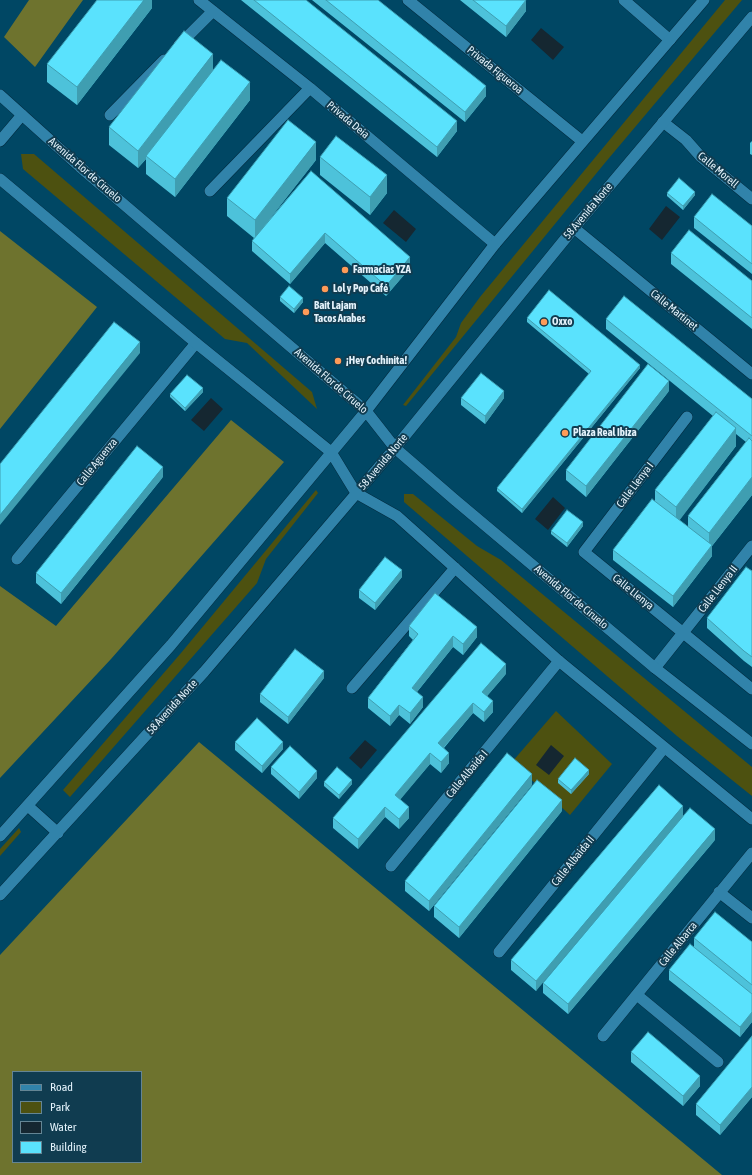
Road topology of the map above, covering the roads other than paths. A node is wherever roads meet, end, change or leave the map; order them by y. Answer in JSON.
{"nodes":[{"id":1,"x":199,"y":0,"type":"edge"},
{"id":2,"x":408,"y":0,"type":"edge"},
{"id":3,"x":624,"y":0,"type":"edge"},
{"id":4,"x":704,"y":0,"type":"edge"},
{"id":5,"x":212,"y":11,"type":"junction"},
{"id":6,"x":751,"y":20,"type":"edge"},
{"id":7,"x":670,"y":40,"type":"junction"},
{"id":8,"x":310,"y":88,"type":"junction"},
{"id":9,"x":0,"y":95,"type":"edge"},
{"id":10,"x":22,"y":115,"type":"junction"},
{"id":11,"x":110,"y":115,"type":"dead end"},
{"id":12,"x":663,"y":122,"type":"junction"},
{"id":13,"x":0,"y":141,"type":"edge"},
{"id":14,"x":582,"y":141,"type":"junction"},
{"id":15,"x":0,"y":179,"type":"edge"},
{"id":16,"x":210,"y":191,"type":"dead end"},
{"id":17,"x":752,"y":199,"type":"edge"},
{"id":18,"x":574,"y":228,"type":"junction"},
{"id":19,"x":495,"y":244,"type":"junction"},
{"id":20,"x":196,"y":343,"type":"junction"},
{"id":21,"x":752,"y":374,"type":"edge"},
{"id":22,"x":366,"y":411,"type":"junction"},
{"id":23,"x":686,"y":417,"type":"dead end"},
{"id":24,"x":396,"y":448,"type":"junction"},
{"id":25,"x":331,"y":452,"type":"junction"},
{"id":26,"x":356,"y":493,"type":"junction"},
{"id":27,"x":752,"y":546,"type":"edge"},
{"id":28,"x":584,"y":552,"type":"joint"},
{"id":29,"x":17,"y":559,"type":"dead end"},
{"id":30,"x":455,"y":568,"type":"junction"},
{"id":31,"x":683,"y":633,"type":"junction"},
{"id":32,"x":559,"y":661,"type":"junction"},
{"id":33,"x":655,"y":668,"type":"junction"},
{"id":34,"x":352,"y":688,"type":"dead end"},
{"id":35,"x":752,"y":689,"type":"edge"},
{"id":36,"x":752,"y":744,"type":"edge"},
{"id":37,"x":664,"y":748,"type":"junction"},
{"id":38,"x":28,"y":806,"type":"junction"},
{"id":39,"x":752,"y":819,"type":"edge"},
{"id":40,"x":58,"y":833,"type":"junction"},
{"id":41,"x":0,"y":836,"type":"edge"},
{"id":42,"x":752,"y":854,"type":"edge"},
{"id":43,"x":391,"y":866,"type":"dead end"},
{"id":44,"x":719,"y":892,"type":"junction"},
{"id":45,"x":0,"y":895,"type":"edge"},
{"id":46,"x":752,"y":918,"type":"edge"},
{"id":47,"x":499,"y":952,"type":"dead end"},
{"id":48,"x":637,"y":995,"type":"junction"},
{"id":49,"x":603,"y":1036,"type":"dead end"},
{"id":50,"x":718,"y":1062,"type":"dead end"}],
"edges":[{"from":1,"to":5,"type":"main road","name":"Privada Deia"},
{"from":2,"to":14,"type":"main road","name":"Privada Figueroa"},
{"from":3,"to":7,"type":"main road"},
{"from":4,"to":7,"type":"main road"},
{"from":5,"to":8,"type":"main road","name":"Privada Deia"},
{"from":5,"to":11,"type":"main road"},
{"from":6,"to":12,"type":"main road","name":"58 Avenida Norte"},
{"from":7,"to":14,"type":"main road"},
{"from":8,"to":16,"type":"main road"},
{"from":8,"to":19,"type":"main road","name":"Privada Deia"},
{"from":9,"to":10,"type":"main road","name":"Avenida Flor de Ciruelo"},
{"from":10,"to":13,"type":"main road"},
{"from":10,"to":22,"type":"main road","name":"Avenida Flor de Ciruelo"},
{"from":12,"to":17,"type":"main road","name":"Calle Morell"},
{"from":12,"to":18,"type":"main road","name":"58 Avenida Norte"},
{"from":14,"to":19,"type":"main road"},
{"from":15,"to":20,"type":"main road"},
{"from":18,"to":21,"type":"main road","name":"Calle Martinet"},
{"from":18,"to":24,"type":"main road","name":"58 Avenida Norte"},
{"from":19,"to":22,"type":"main road"},
{"from":20,"to":25,"type":"main road"},
{"from":20,"to":29,"type":"main road","name":"Calle Aguenza"},
{"from":22,"to":24,"type":"main road","name":"Avenida Flor de Ciruelo"},
{"from":22,"to":25,"type":"main road"},
{"from":23,"to":28,"type":"main road","name":"Calle Llenya I"},
{"from":24,"to":26,"type":"main road","name":"58 Avenida Norte"},
{"from":24,"to":33,"type":"main road","name":"Avenida Flor de Ciruelo"},
{"from":25,"to":26,"type":"main road"},
{"from":25,"to":38,"type":"main road"},
{"from":26,"to":30,"type":"main road"},
{"from":26,"to":40,"type":"main road","name":"58 Avenida Norte"},
{"from":27,"to":31,"type":"main road","name":"Calle Llenya II"},
{"from":28,"to":31,"type":"main road","name":"Calle Llenya"},
{"from":30,"to":32,"type":"main road"},
{"from":30,"to":34,"type":"main road"},
{"from":31,"to":33,"type":"main road"},
{"from":31,"to":35,"type":"main road","name":"Calle Llenya"},
{"from":32,"to":37,"type":"main road"},
{"from":32,"to":43,"type":"main road","name":"Calle Albaida I"},
{"from":33,"to":36,"type":"main road","name":"Avenida Flor de Ciruelo"},
{"from":37,"to":39,"type":"main road"},
{"from":37,"to":47,"type":"main road","name":"Calle Albaida II"},
{"from":38,"to":40,"type":"main road"},
{"from":38,"to":41,"type":"main road"},
{"from":40,"to":45,"type":"main road","name":"58 Avenida Norte"},
{"from":42,"to":44,"type":"main road","name":"Calle Albarca"},
{"from":44,"to":46,"type":"main road"},
{"from":44,"to":48,"type":"main road","name":"Calle Albarca"},
{"from":48,"to":49,"type":"main road","name":"Calle Albarca"},
{"from":48,"to":50,"type":"main road"}]}
